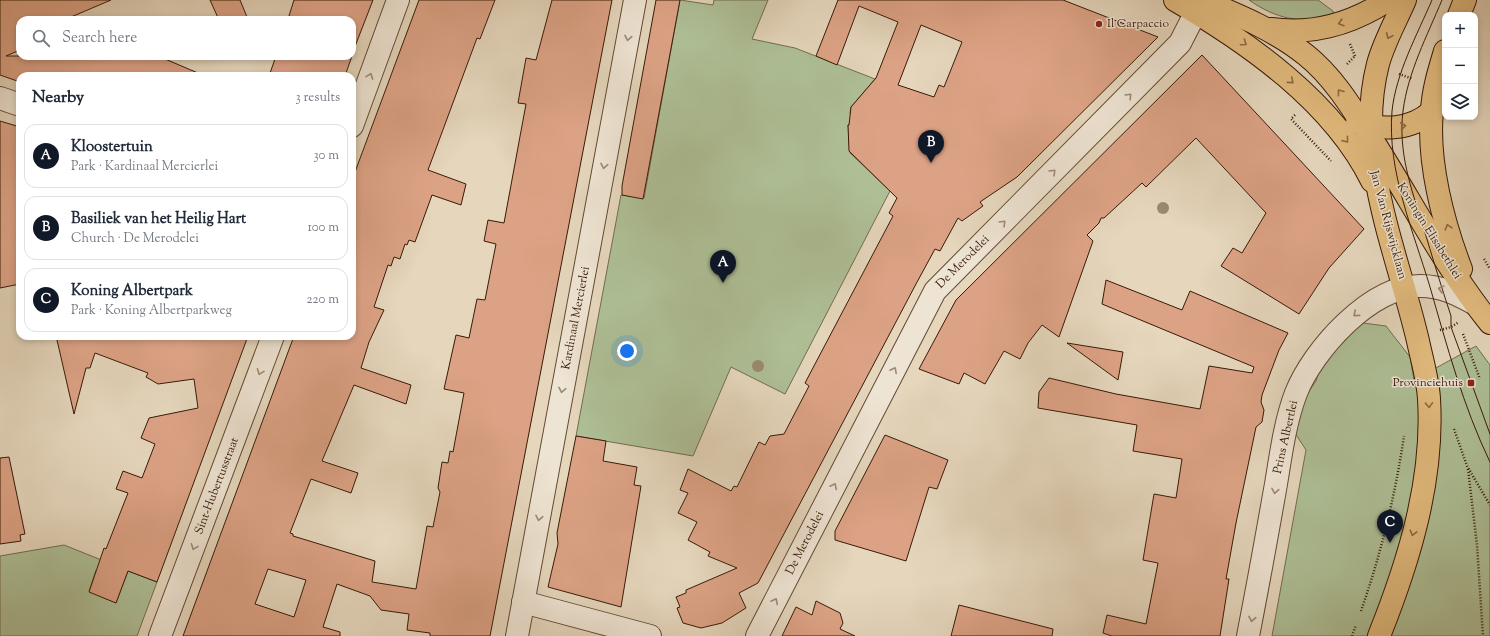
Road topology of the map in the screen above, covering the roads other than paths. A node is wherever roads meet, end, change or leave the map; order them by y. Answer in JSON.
{"nodes":[{"id":1,"x":398,"y":0,"type":"edge"},
{"id":2,"x":635,"y":0,"type":"edge"},
{"id":3,"x":1175,"y":0,"type":"edge"},
{"id":4,"x":1388,"y":0,"type":"edge"},
{"id":5,"x":1405,"y":0,"type":"edge"},
{"id":6,"x":1465,"y":0,"type":"edge"},
{"id":7,"x":1200,"y":4,"type":"edge"},
{"id":8,"x":1460,"y":12,"type":"edge"},
{"id":9,"x":1267,"y":29,"type":"junction"},
{"id":10,"x":1442,"y":61,"type":"edge"},
{"id":11,"x":0,"y":98,"type":"edge"},
{"id":12,"x":1311,"y":99,"type":"junction"},
{"id":13,"x":16,"y":104,"type":"edge"},
{"id":14,"x":1431,"y":112,"type":"junction"},
{"id":15,"x":356,"y":115,"type":"edge"},
{"id":16,"x":1368,"y":129,"type":"junction"},
{"id":17,"x":1380,"y":201,"type":"junction"},
{"id":18,"x":1405,"y":287,"type":"junction"},
{"id":19,"x":1481,"y":312,"type":"edge"},
{"id":20,"x":271,"y":340,"type":"edge"},
{"id":21,"x":523,"y":602,"type":"junction"},
{"id":22,"x":160,"y":636,"type":"edge"},
{"id":23,"x":517,"y":636,"type":"edge"},
{"id":24,"x":650,"y":636,"type":"edge"},
{"id":25,"x":757,"y":636,"type":"edge"},
{"id":26,"x":1248,"y":636,"type":"edge"},
{"id":27,"x":1379,"y":636,"type":"edge"}],
"edges":[{"from":15,"to":1,"type":"street","one_way":true},
{"from":2,"to":21,"type":"street","name":"Kardinaal Mercierlei","one_way":true},
{"from":3,"to":7,"type":"main road"},
{"from":4,"to":9,"type":"main road","one_way":true},
{"from":5,"to":16,"type":"main road","name":"Jan Van Rijswijcklaan","one_way":true},
{"from":6,"to":8,"type":"main road"},
{"from":7,"to":9,"type":"main road"},
{"from":7,"to":12,"type":"main road","one_way":true},
{"from":25,"to":7,"type":"street","name":"De Merodelei","one_way":true},
{"from":16,"to":9,"type":"main road","name":"Koningin Elisabethlei","one_way":true},
{"from":10,"to":14,"type":"main road"},
{"from":11,"to":13,"type":"street"},
{"from":12,"to":16,"type":"main road"},
{"from":12,"to":17,"type":"main road","one_way":true},
{"from":16,"to":14,"type":"main road","one_way":true},
{"from":19,"to":14,"type":"main road","one_way":true},
{"from":16,"to":17,"type":"main road","name":"Jan Van Rijswijcklaan"},
{"from":16,"to":19,"type":"main road","name":"Koningin Elisabethlei"},
{"from":17,"to":18,"type":"main road","name":"Jan Van Rijswijcklaan"},
{"from":19,"to":18,"type":"street","name":"Prins Albertlei","one_way":true},
{"from":18,"to":26,"type":"street","name":"Prins Albertlei","one_way":true},
{"from":18,"to":27,"type":"main road","name":"Jan Van Rijswijcklaan","one_way":true},
{"from":20,"to":22,"type":"street","name":"Sint-Hubertusstraat","one_way":true},
{"from":21,"to":23,"type":"street","name":"Kardinaal Mercierlei"},
{"from":21,"to":24,"type":"street"}]}
